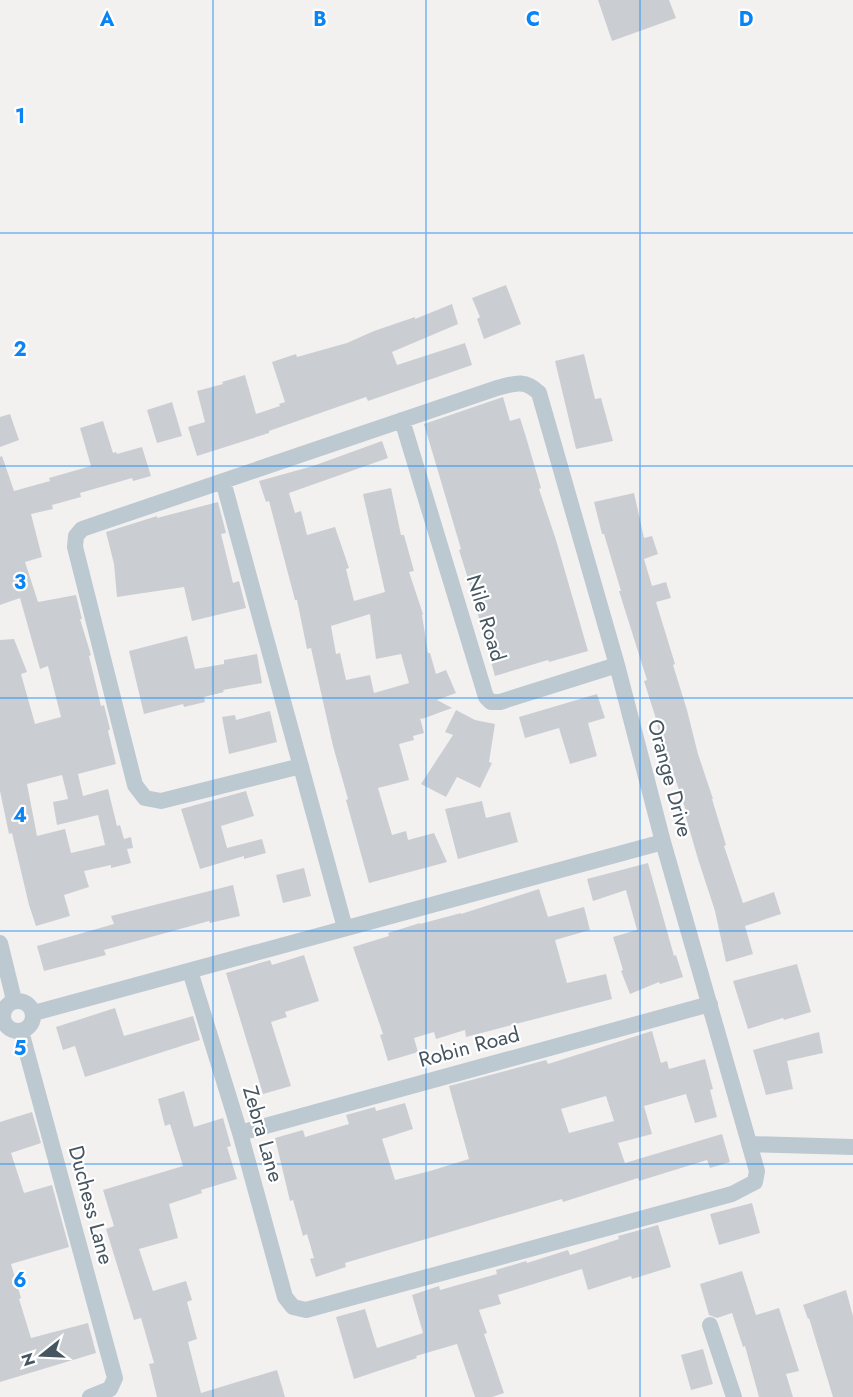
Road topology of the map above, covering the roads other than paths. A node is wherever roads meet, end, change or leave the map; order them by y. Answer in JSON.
{"nodes":[{"id":1,"x":402,"y":420,"type":"junction"},
{"id":2,"x":223,"y":481,"type":"junction"},
{"id":3,"x":617,"y":665,"type":"junction"},
{"id":4,"x":301,"y":766,"type":"junction"},
{"id":5,"x":663,"y":842,"type":"junction"},
{"id":6,"x":345,"y":928,"type":"junction"},
{"id":7,"x":0,"y":943,"type":"edge"},
{"id":8,"x":190,"y":972,"type":"junction"},
{"id":9,"x":710,"y":1004,"type":"junction"},
{"id":10,"x":6,"y":1007,"type":"edge"},
{"id":11,"x":34,"y":1013,"type":"junction"},
{"id":12,"x":10,"y":1029,"type":"edge"},
{"id":13,"x":240,"y":1133,"type":"junction"},
{"id":14,"x":749,"y":1144,"type":"junction"},
{"id":15,"x":853,"y":1147,"type":"edge"},
{"id":16,"x":755,"y":1182,"type":"joint"},
{"id":17,"x":710,"y":1326,"type":"dead end"},
{"id":18,"x":90,"y":1397,"type":"edge"},
{"id":19,"x":734,"y":1397,"type":"edge"}],
"edges":[{"from":1,"to":2,"type":"street"},
{"from":1,"to":3,"type":"street","name":"Nile Road"},
{"from":1,"to":3,"type":"street","name":"Orange Drive"},
{"from":2,"to":4,"type":"street"},
{"from":2,"to":4,"type":"street"},
{"from":3,"to":5,"type":"street","name":"Orange Drive"},
{"from":4,"to":6,"type":"street"},
{"from":5,"to":6,"type":"street"},
{"from":5,"to":9,"type":"street","name":"Orange Drive"},
{"from":6,"to":8,"type":"street"},
{"from":7,"to":10,"type":"street"},
{"from":8,"to":11,"type":"street"},
{"from":8,"to":13,"type":"street","name":"Zebra Lane"},
{"from":9,"to":13,"type":"street","name":"Robin Road"},
{"from":9,"to":14,"type":"street","name":"Orange Drive"},
{"from":10,"to":11,"type":"street"},
{"from":10,"to":12,"type":"street"},
{"from":11,"to":12,"type":"street"},
{"from":12,"to":18,"type":"street","name":"Duchess Lane"},
{"from":13,"to":16,"type":"street","name":"Zebra Lane"},
{"from":14,"to":15,"type":"street"},
{"from":14,"to":16,"type":"street","name":"Orange Drive"},
{"from":17,"to":19,"type":"street"}]}
